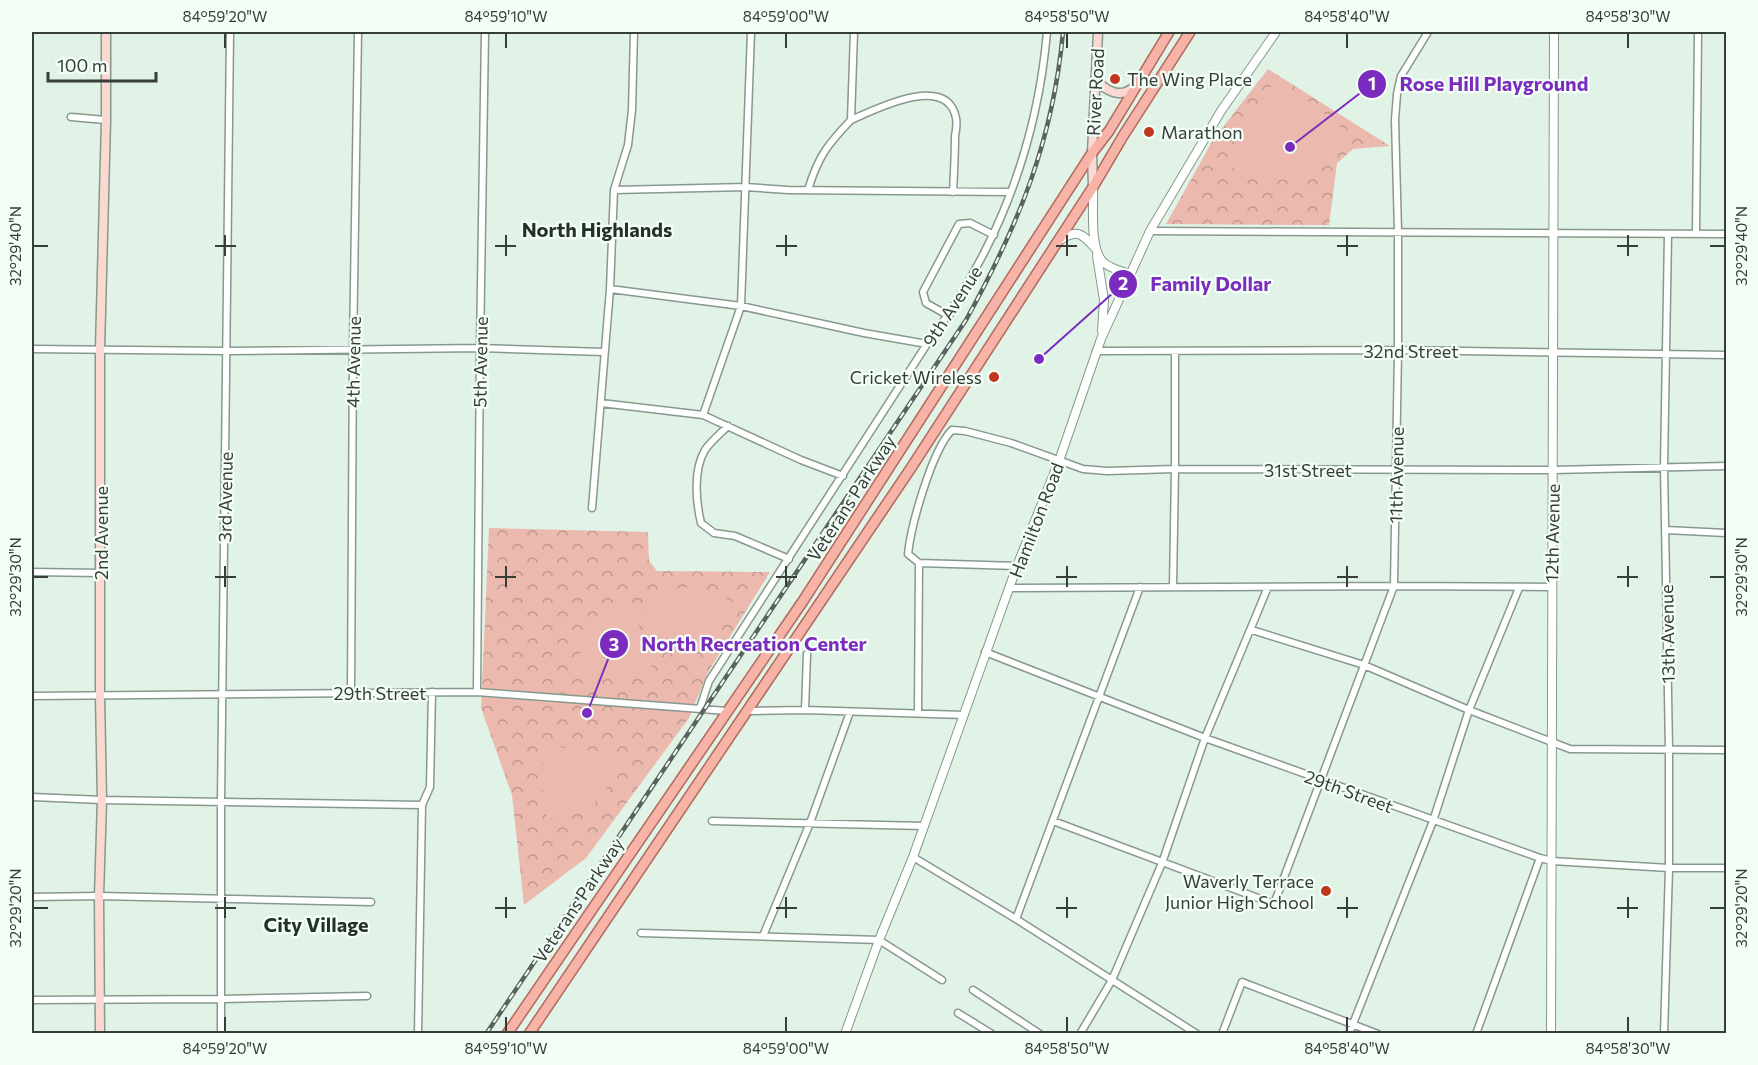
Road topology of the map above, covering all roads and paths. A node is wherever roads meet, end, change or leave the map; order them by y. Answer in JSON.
{"nodes":[{"id":1,"x":106,"y":32,"type":"edge"},
{"id":2,"x":231,"y":32,"type":"edge"},
{"id":3,"x":358,"y":32,"type":"edge"},
{"id":4,"x":485,"y":32,"type":"edge"},
{"id":5,"x":634,"y":32,"type":"edge"},
{"id":6,"x":751,"y":32,"type":"edge"},
{"id":7,"x":854,"y":32,"type":"edge"},
{"id":8,"x":1047,"y":32,"type":"edge"},
{"id":9,"x":1098,"y":32,"type":"edge"},
{"id":10,"x":1170,"y":32,"type":"edge"},
{"id":11,"x":1190,"y":32,"type":"edge"},
{"id":12,"x":1276,"y":32,"type":"edge"},
{"id":13,"x":1428,"y":32,"type":"edge"},
{"id":14,"x":1554,"y":32,"type":"edge"},
{"id":15,"x":1698,"y":32,"type":"edge"},
{"id":16,"x":1095,"y":79,"type":"junction"},
{"id":17,"x":1139,"y":82,"type":"junction"},
{"id":18,"x":71,"y":117,"type":"dead end"},
{"id":19,"x":106,"y":120,"type":"junction"},
{"id":20,"x":850,"y":120,"type":"junction"},
{"id":21,"x":1092,"y":153,"type":"junction"},
{"id":22,"x":1093,"y":187,"type":"junction"},
{"id":23,"x":746,"y":188,"type":"junction"},
{"id":24,"x":614,"y":190,"type":"junction"},
{"id":25,"x":808,"y":190,"type":"junction"},
{"id":26,"x":953,"y":192,"type":"junction"},
{"id":27,"x":1011,"y":192,"type":"junction"},
{"id":28,"x":1150,"y":231,"type":"junction"},
{"id":29,"x":1398,"y":232,"type":"junction"},
{"id":30,"x":1553,"y":234,"type":"junction"},
{"id":31,"x":1668,"y":234,"type":"junction"},
{"id":32,"x":1696,"y":234,"type":"junction"},
{"id":33,"x":1726,"y":234,"type":"edge"},
{"id":34,"x":994,"y":235,"type":"junction"},
{"id":35,"x":1058,"y":242,"type":"junction"},
{"id":36,"x":1096,"y":251,"type":"junction"},
{"id":37,"x":1129,"y":274,"type":"junction"},
{"id":38,"x":610,"y":289,"type":"junction"},
{"id":39,"x":741,"y":306,"type":"junction"},
{"id":40,"x":949,"y":316,"type":"junction"},
{"id":41,"x":1101,"y":339,"type":"junction"},
{"id":42,"x":927,"y":344,"type":"junction"},
{"id":43,"x":480,"y":348,"type":"junction"},
{"id":44,"x":32,"y":349,"type":"edge"},
{"id":45,"x":100,"y":349,"type":"junction"},
{"id":46,"x":353,"y":350,"type":"junction"},
{"id":47,"x":1398,"y":350,"type":"junction"},
{"id":48,"x":227,"y":351,"type":"junction"},
{"id":49,"x":1096,"y":351,"type":"junction"},
{"id":50,"x":1175,"y":351,"type":"junction"},
{"id":51,"x":604,"y":352,"type":"junction"},
{"id":52,"x":1553,"y":352,"type":"junction"},
{"id":53,"x":1665,"y":355,"type":"junction"},
{"id":54,"x":1726,"y":355,"type":"edge"},
{"id":55,"x":602,"y":403,"type":"junction"},
{"id":56,"x":703,"y":415,"type":"junction"},
{"id":57,"x":728,"y":426,"type":"junction"},
{"id":58,"x":1059,"y":461,"type":"junction"},
{"id":59,"x":1726,"y":466,"type":"edge"},
{"id":60,"x":1664,"y":467,"type":"junction"},
{"id":61,"x":1175,"y":469,"type":"junction"},
{"id":62,"x":1396,"y":470,"type":"junction"},
{"id":63,"x":1553,"y":470,"type":"junction"},
{"id":64,"x":843,"y":476,"type":"junction"},
{"id":65,"x":592,"y":508,"type":"dead end"},
{"id":66,"x":1666,"y":530,"type":"junction"},
{"id":67,"x":1726,"y":533,"type":"edge"},
{"id":68,"x":789,"y":559,"type":"junction"},
{"id":69,"x":919,"y":563,"type":"junction"},
{"id":70,"x":1017,"y":566,"type":"junction"},
{"id":71,"x":32,"y":572,"type":"edge"},
{"id":72,"x":101,"y":573,"type":"junction"},
{"id":73,"x":1394,"y":586,"type":"junction"},
{"id":74,"x":1140,"y":587,"type":"junction"},
{"id":75,"x":1173,"y":587,"type":"junction"},
{"id":76,"x":1268,"y":587,"type":"junction"},
{"id":77,"x":1552,"y":587,"type":"junction"},
{"id":78,"x":1010,"y":588,"type":"junction"},
{"id":79,"x":1519,"y":588,"type":"junction"},
{"id":80,"x":1252,"y":630,"type":"junction"},
{"id":81,"x":985,"y":652,"type":"junction"},
{"id":82,"x":807,"y":654,"type":"dead end"},
{"id":83,"x":1364,"y":665,"type":"junction"},
{"id":84,"x":432,"y":692,"type":"junction"},
{"id":85,"x":477,"y":692,"type":"junction"},
{"id":86,"x":223,"y":693,"type":"junction"},
{"id":87,"x":351,"y":693,"type":"junction"},
{"id":88,"x":32,"y":696,"type":"edge"},
{"id":89,"x":100,"y":696,"type":"junction"},
{"id":90,"x":1100,"y":697,"type":"junction"},
{"id":91,"x":700,"y":708,"type":"junction"},
{"id":92,"x":805,"y":710,"type":"junction"},
{"id":93,"x":1469,"y":710,"type":"junction"},
{"id":94,"x":727,"y":711,"type":"junction"},
{"id":95,"x":748,"y":711,"type":"junction"},
{"id":96,"x":850,"y":712,"type":"junction"},
{"id":97,"x":918,"y":712,"type":"junction"},
{"id":98,"x":964,"y":715,"type":"junction"},
{"id":99,"x":1205,"y":738,"type":"junction"},
{"id":100,"x":1552,"y":742,"type":"junction"},
{"id":101,"x":1669,"y":750,"type":"junction"},
{"id":102,"x":1726,"y":750,"type":"edge"},
{"id":103,"x":1319,"y":780,"type":"junction"},
{"id":104,"x":32,"y":797,"type":"edge"},
{"id":105,"x":102,"y":800,"type":"junction"},
{"id":106,"x":221,"y":801,"type":"junction"},
{"id":107,"x":422,"y":805,"type":"junction"},
{"id":108,"x":712,"y":821,"type":"dead end"},
{"id":109,"x":1433,"y":821,"type":"junction"},
{"id":110,"x":1053,"y":822,"type":"junction"},
{"id":111,"x":810,"y":823,"type":"junction"},
{"id":112,"x":924,"y":826,"type":"junction"},
{"id":113,"x":913,"y":856,"type":"junction"},
{"id":114,"x":1540,"y":858,"type":"junction"},
{"id":115,"x":1552,"y":861,"type":"junction"},
{"id":116,"x":1161,"y":863,"type":"junction"},
{"id":117,"x":1669,"y":868,"type":"junction"},
{"id":118,"x":1726,"y":868,"type":"edge"},
{"id":119,"x":99,"y":896,"type":"junction"},
{"id":120,"x":32,"y":897,"type":"edge"},
{"id":121,"x":221,"y":898,"type":"junction"},
{"id":122,"x":371,"y":902,"type":"dead end"},
{"id":123,"x":1016,"y":919,"type":"junction"},
{"id":124,"x":641,"y":933,"type":"dead end"},
{"id":125,"x":763,"y":936,"type":"junction"},
{"id":126,"x":879,"y":940,"type":"junction"},
{"id":127,"x":942,"y":980,"type":"dead end"},
{"id":128,"x":1112,"y":980,"type":"junction"},
{"id":129,"x":973,"y":990,"type":"dead end"},
{"id":130,"x":367,"y":996,"type":"dead end"},
{"id":131,"x":222,"y":999,"type":"junction"},
{"id":132,"x":32,"y":1000,"type":"edge"},
{"id":133,"x":100,"y":1001,"type":"junction"},
{"id":134,"x":958,"y":1012,"type":"dead end"},
{"id":135,"x":1353,"y":1024,"type":"junction"},
{"id":136,"x":100,"y":1034,"type":"edge"},
{"id":137,"x":221,"y":1034,"type":"edge"},
{"id":138,"x":418,"y":1034,"type":"edge"},
{"id":139,"x":507,"y":1034,"type":"edge"},
{"id":140,"x":529,"y":1034,"type":"edge"},
{"id":141,"x":845,"y":1034,"type":"edge"},
{"id":142,"x":992,"y":1034,"type":"edge"},
{"id":143,"x":1040,"y":1034,"type":"edge"},
{"id":144,"x":1080,"y":1034,"type":"edge"},
{"id":145,"x":1197,"y":1034,"type":"edge"},
{"id":146,"x":1222,"y":1034,"type":"edge"},
{"id":147,"x":1349,"y":1034,"type":"edge"},
{"id":148,"x":1378,"y":1034,"type":"edge"},
{"id":149,"x":1476,"y":1034,"type":"edge"},
{"id":150,"x":1551,"y":1034,"type":"edge"},
{"id":151,"x":1664,"y":1034,"type":"edge"}],
"edges":[{"from":1,"to":19,"type":"main road","name":"2nd Avenue"},
{"from":2,"to":48,"type":"street","name":"3rd Avenue"},
{"from":3,"to":46,"type":"street","name":"4th Avenue"},
{"from":4,"to":43,"type":"street","name":"5th Avenue"},
{"from":5,"to":24,"type":"street"},
{"from":6,"to":23,"type":"street"},
{"from":7,"to":20,"type":"street"},
{"from":8,"to":27,"type":"street","name":"9th Avenue"},
{"from":9,"to":16,"type":"main road","name":"River Road"},
{"from":10,"to":17,"type":"main road","name":"Veterans Parkway"},
{"from":11,"to":22,"type":"main road","name":"Veterans Parkway"},
{"from":12,"to":28,"type":"street","name":"Hamilton Road"},
{"from":13,"to":29,"type":"street","name":"11th Avenue"},
{"from":14,"to":30,"type":"street","name":"12th Avenue"},
{"from":15,"to":32,"type":"street"},
{"from":16,"to":17,"type":"main road"},
{"from":16,"to":21,"type":"main road","name":"River Road"},
{"from":17,"to":21,"type":"main road","name":"Veterans Parkway"},
{"from":18,"to":19,"type":"street"},
{"from":19,"to":45,"type":"main road","name":"2nd Avenue"},
{"from":20,"to":25,"type":"street"},
{"from":20,"to":26,"type":"street"},
{"from":21,"to":22,"type":"main road","name":"River Road"},
{"from":21,"to":94,"type":"main road","name":"Veterans Parkway"},
{"from":22,"to":35,"type":"main road","name":"Veterans Parkway"},
{"from":22,"to":36,"type":"street"},
{"from":23,"to":24,"type":"street"},
{"from":23,"to":25,"type":"street"},
{"from":23,"to":39,"type":"street"},
{"from":24,"to":38,"type":"street"},
{"from":25,"to":26,"type":"street"},
{"from":26,"to":27,"type":"street"},
{"from":27,"to":34,"type":"street","name":"9th Avenue"},
{"from":28,"to":29,"type":"street"},
{"from":28,"to":37,"type":"street","name":"Hamilton Road"},
{"from":29,"to":30,"type":"street"},
{"from":29,"to":47,"type":"street","name":"11th Avenue"},
{"from":30,"to":31,"type":"street"},
{"from":30,"to":52,"type":"street","name":"12th Avenue"},
{"from":31,"to":32,"type":"street"},
{"from":31,"to":53,"type":"street","name":"13th Avenue"},
{"from":32,"to":33,"type":"street"},
{"from":34,"to":40,"type":"street","name":"9th Avenue"},
{"from":34,"to":40,"type":"street"},
{"from":35,"to":36,"type":"street"},
{"from":35,"to":95,"type":"main road","name":"Veterans Parkway"},
{"from":36,"to":37,"type":"street"},
{"from":36,"to":41,"type":"street"},
{"from":37,"to":41,"type":"street","name":"Hamilton Road"},
{"from":38,"to":39,"type":"street"},
{"from":38,"to":51,"type":"street"},
{"from":39,"to":42,"type":"street"},
{"from":39,"to":56,"type":"street"},
{"from":40,"to":42,"type":"street","name":"9th Avenue"},
{"from":41,"to":49,"type":"street","name":"Hamilton Road"},
{"from":42,"to":64,"type":"street","name":"9th Avenue"},
{"from":43,"to":46,"type":"street"},
{"from":43,"to":51,"type":"street"},
{"from":43,"to":85,"type":"street","name":"5th Avenue"},
{"from":44,"to":45,"type":"street"},
{"from":45,"to":48,"type":"street"},
{"from":45,"to":72,"type":"main road","name":"2nd Avenue"},
{"from":46,"to":48,"type":"street"},
{"from":46,"to":87,"type":"street","name":"4th Avenue"},
{"from":47,"to":50,"type":"street","name":"32nd Street"},
{"from":47,"to":52,"type":"street","name":"32nd Street"},
{"from":47,"to":62,"type":"street","name":"11th Avenue"},
{"from":48,"to":86,"type":"street","name":"3rd Avenue"},
{"from":49,"to":50,"type":"street","name":"32nd Street"},
{"from":49,"to":58,"type":"street","name":"Hamilton Road"},
{"from":50,"to":61,"type":"street"},
{"from":51,"to":55,"type":"street"},
{"from":52,"to":53,"type":"street","name":"32nd Street"},
{"from":52,"to":63,"type":"street","name":"12th Avenue"},
{"from":53,"to":54,"type":"street","name":"32nd Street"},
{"from":53,"to":60,"type":"street","name":"13th Avenue"},
{"from":55,"to":56,"type":"street"},
{"from":55,"to":65,"type":"street"},
{"from":56,"to":57,"type":"street"},
{"from":57,"to":64,"type":"street"},
{"from":57,"to":68,"type":"street"},
{"from":58,"to":61,"type":"street","name":"31st Street"},
{"from":58,"to":69,"type":"street","name":"31st Street"},
{"from":58,"to":70,"type":"street","name":"Hamilton Road"},
{"from":59,"to":60,"type":"street","name":"31st Street"},
{"from":60,"to":63,"type":"street","name":"31st Street"},
{"from":60,"to":66,"type":"street","name":"13th Avenue"},
{"from":61,"to":62,"type":"street","name":"31st Street"},
{"from":61,"to":75,"type":"street"},
{"from":62,"to":63,"type":"street","name":"31st Street"},
{"from":62,"to":73,"type":"street","name":"11th Avenue"},
{"from":63,"to":77,"type":"street","name":"12th Avenue"},
{"from":64,"to":68,"type":"street","name":"9th Avenue"},
{"from":66,"to":67,"type":"street"},
{"from":66,"to":101,"type":"street","name":"13th Avenue"},
{"from":68,"to":91,"type":"street","name":"9th Avenue"},
{"from":69,"to":70,"type":"street"},
{"from":69,"to":97,"type":"street"},
{"from":70,"to":78,"type":"street","name":"Hamilton Road"},
{"from":71,"to":72,"type":"street"},
{"from":72,"to":89,"type":"main road","name":"2nd Avenue"},
{"from":73,"to":76,"type":"street"},
{"from":73,"to":79,"type":"street"},
{"from":73,"to":83,"type":"street","name":"11th Avenue"},
{"from":74,"to":75,"type":"street"},
{"from":74,"to":78,"type":"street"},
{"from":74,"to":90,"type":"street"},
{"from":75,"to":76,"type":"street"},
{"from":76,"to":80,"type":"street"},
{"from":77,"to":79,"type":"street"},
{"from":77,"to":100,"type":"street","name":"12th Avenue"},
{"from":78,"to":81,"type":"street","name":"Hamilton Road"},
{"from":79,"to":93,"type":"street"},
{"from":80,"to":83,"type":"street"},
{"from":80,"to":99,"type":"street"},
{"from":81,"to":90,"type":"street","name":"29th Street"},
{"from":81,"to":98,"type":"street","name":"Hamilton Road"},
{"from":82,"to":92,"type":"street"},
{"from":83,"to":93,"type":"street"},
{"from":83,"to":103,"type":"street","name":"11th Avenue"},
{"from":84,"to":85,"type":"street","name":"29th Street"},
{"from":84,"to":87,"type":"street","name":"29th Street"},
{"from":84,"to":107,"type":"street"},
{"from":85,"to":91,"type":"street","name":"29th Street"},
{"from":86,"to":87,"type":"street","name":"29th Street"},
{"from":86,"to":89,"type":"street","name":"29th Street"},
{"from":86,"to":106,"type":"street","name":"3rd Avenue"},
{"from":88,"to":89,"type":"street","name":"29th Street"},
{"from":89,"to":105,"type":"main road","name":"2nd Avenue"},
{"from":90,"to":99,"type":"street","name":"29th Street"},
{"from":90,"to":110,"type":"street"},
{"from":91,"to":94,"type":"street","name":"29th Street"},
{"from":92,"to":95,"type":"street"},
{"from":92,"to":96,"type":"street"},
{"from":93,"to":100,"type":"street"},
{"from":93,"to":109,"type":"street"},
{"from":94,"to":139,"type":"main road","name":"Veterans Parkway"},
{"from":95,"to":140,"type":"main road","name":"Veterans Parkway"},
{"from":96,"to":97,"type":"street"},
{"from":96,"to":111,"type":"street"},
{"from":97,"to":98,"type":"street"},
{"from":98,"to":112,"type":"street","name":"Hamilton Road"},
{"from":99,"to":103,"type":"street","name":"29th Street"},
{"from":99,"to":116,"type":"street"},
{"from":100,"to":101,"type":"street"},
{"from":100,"to":115,"type":"street","name":"12th Avenue"},
{"from":101,"to":102,"type":"street"},
{"from":101,"to":117,"type":"street","name":"13th Avenue"},
{"from":103,"to":109,"type":"street","name":"29th Street"},
{"from":103,"to":116,"type":"street","name":"11th Avenue"},
{"from":104,"to":105,"type":"street"},
{"from":105,"to":106,"type":"street"},
{"from":105,"to":119,"type":"main road","name":"2nd Avenue"},
{"from":106,"to":107,"type":"street"},
{"from":106,"to":121,"type":"street","name":"3rd Avenue"},
{"from":107,"to":138,"type":"street"},
{"from":108,"to":111,"type":"street"},
{"from":109,"to":114,"type":"street","name":"29th Street"},
{"from":109,"to":135,"type":"street"},
{"from":110,"to":116,"type":"street"},
{"from":110,"to":123,"type":"street"},
{"from":111,"to":112,"type":"street"},
{"from":111,"to":125,"type":"street"},
{"from":112,"to":113,"type":"street","name":"Hamilton Road"},
{"from":113,"to":123,"type":"street"},
{"from":113,"to":126,"type":"street","name":"Hamilton Road"},
{"from":114,"to":115,"type":"street","name":"29th Street"},
{"from":114,"to":149,"type":"street"},
{"from":115,"to":117,"type":"street","name":"29th Street"},
{"from":115,"to":150,"type":"street","name":"12th Avenue"},
{"from":116,"to":128,"type":"street"},
{"from":117,"to":118,"type":"street","name":"29th Street"},
{"from":117,"to":151,"type":"street","name":"13th Avenue"},
{"from":119,"to":120,"type":"street"},
{"from":119,"to":121,"type":"street"},
{"from":119,"to":133,"type":"main road","name":"2nd Avenue"},
{"from":121,"to":122,"type":"street"},
{"from":121,"to":131,"type":"street","name":"3rd Avenue"},
{"from":123,"to":128,"type":"street"},
{"from":124,"to":125,"type":"street"},
{"from":125,"to":126,"type":"street"},
{"from":126,"to":127,"type":"street"},
{"from":126,"to":141,"type":"street","name":"Hamilton Road"},
{"from":128,"to":144,"type":"street"},
{"from":128,"to":145,"type":"street"},
{"from":129,"to":143,"type":"street"},
{"from":130,"to":131,"type":"street"},
{"from":131,"to":133,"type":"street"},
{"from":131,"to":137,"type":"street","name":"3rd Avenue"},
{"from":132,"to":133,"type":"street"},
{"from":133,"to":136,"type":"main road","name":"2nd Avenue"},
{"from":134,"to":142,"type":"street"},
{"from":135,"to":146,"type":"street"},
{"from":135,"to":147,"type":"street"},
{"from":135,"to":148,"type":"street"}]}
